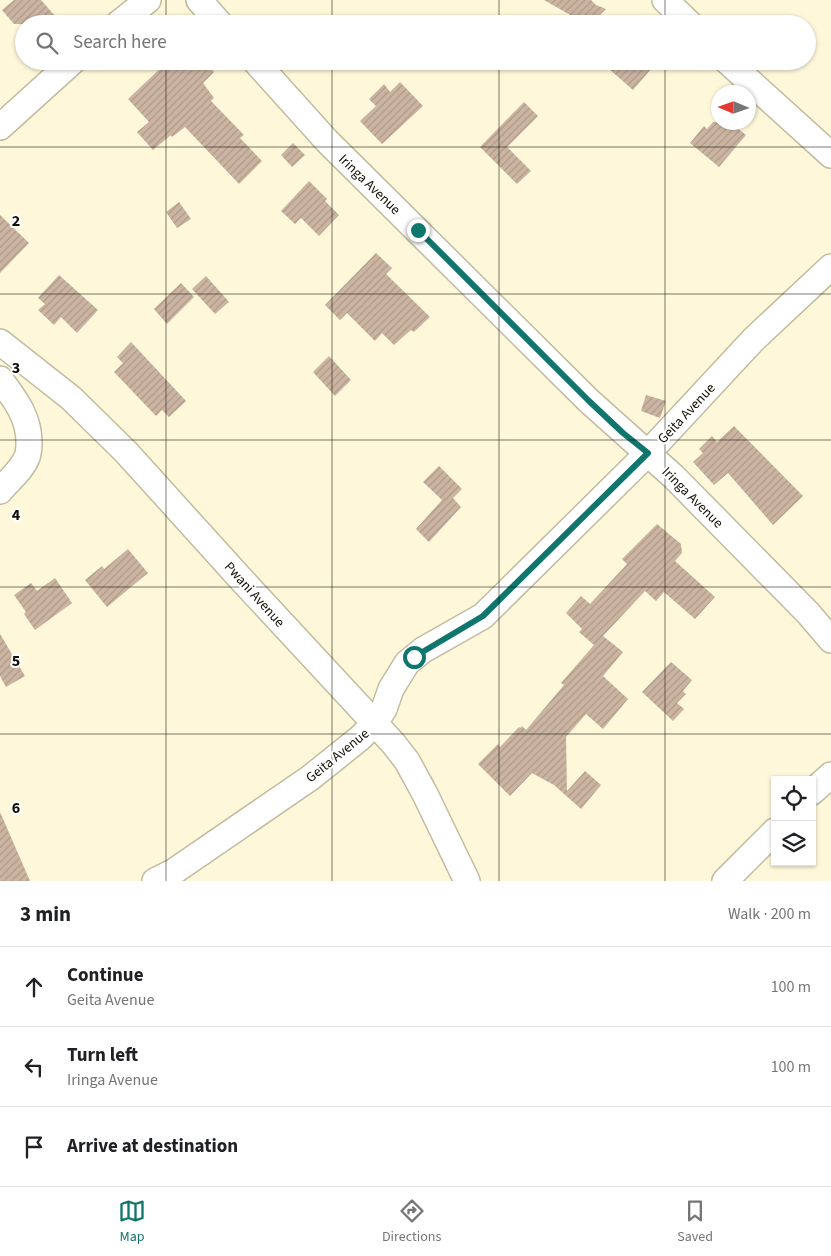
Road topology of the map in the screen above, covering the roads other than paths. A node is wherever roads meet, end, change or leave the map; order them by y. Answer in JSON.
{"nodes":[{"id":1,"x":148,"y":0,"type":"edge"},
{"id":2,"x":199,"y":0,"type":"edge"},
{"id":3,"x":665,"y":0,"type":"edge"},
{"id":4,"x":129,"y":15,"type":"edge"},
{"id":5,"x":212,"y":15,"type":"edge"},
{"id":6,"x":681,"y":15,"type":"edge"},
{"id":7,"x":63,"y":70,"type":"edge"},
{"id":8,"x":263,"y":70,"type":"edge"},
{"id":9,"x":737,"y":70,"type":"edge"},
{"id":10,"x":0,"y":128,"type":"edge"},
{"id":11,"x":831,"y":155,"type":"edge"},
{"id":12,"x":831,"y":267,"type":"edge"},
{"id":13,"x":0,"y":342,"type":"edge"},
{"id":14,"x":0,"y":379,"type":"edge"},
{"id":15,"x":648,"y":453,"type":"junction"},
{"id":16,"x":0,"y":491,"type":"edge"},
{"id":17,"x":831,"y":640,"type":"edge"},
{"id":18,"x":375,"y":723,"type":"junction"},
{"id":19,"x":831,"y":774,"type":"edge"},
{"id":20,"x":816,"y":788,"type":"edge"},
{"id":21,"x":771,"y":835,"type":"edge"},
{"id":22,"x":156,"y":881,"type":"edge"},
{"id":23,"x":467,"y":881,"type":"edge"},
{"id":24,"x":725,"y":881,"type":"edge"}],
"edges":[{"from":1,"to":4,"type":"street"},
{"from":2,"to":5,"type":"street"},
{"from":3,"to":6,"type":"street"},
{"from":7,"to":10,"type":"street"},
{"from":8,"to":15,"type":"street","name":"Iringa Avenue"},
{"from":9,"to":11,"type":"street"},
{"from":12,"to":15,"type":"street","name":"Geita Avenue"},
{"from":13,"to":18,"type":"street","name":"Pwani Avenue"},
{"from":14,"to":16,"type":"street"},
{"from":15,"to":17,"type":"street","name":"Iringa Avenue"},
{"from":15,"to":18,"type":"street","name":"Geita Avenue"},
{"from":18,"to":22,"type":"street","name":"Geita Avenue"},
{"from":18,"to":23,"type":"street","name":"Pwani Avenue"},
{"from":19,"to":20,"type":"street"},
{"from":21,"to":24,"type":"street"}]}
